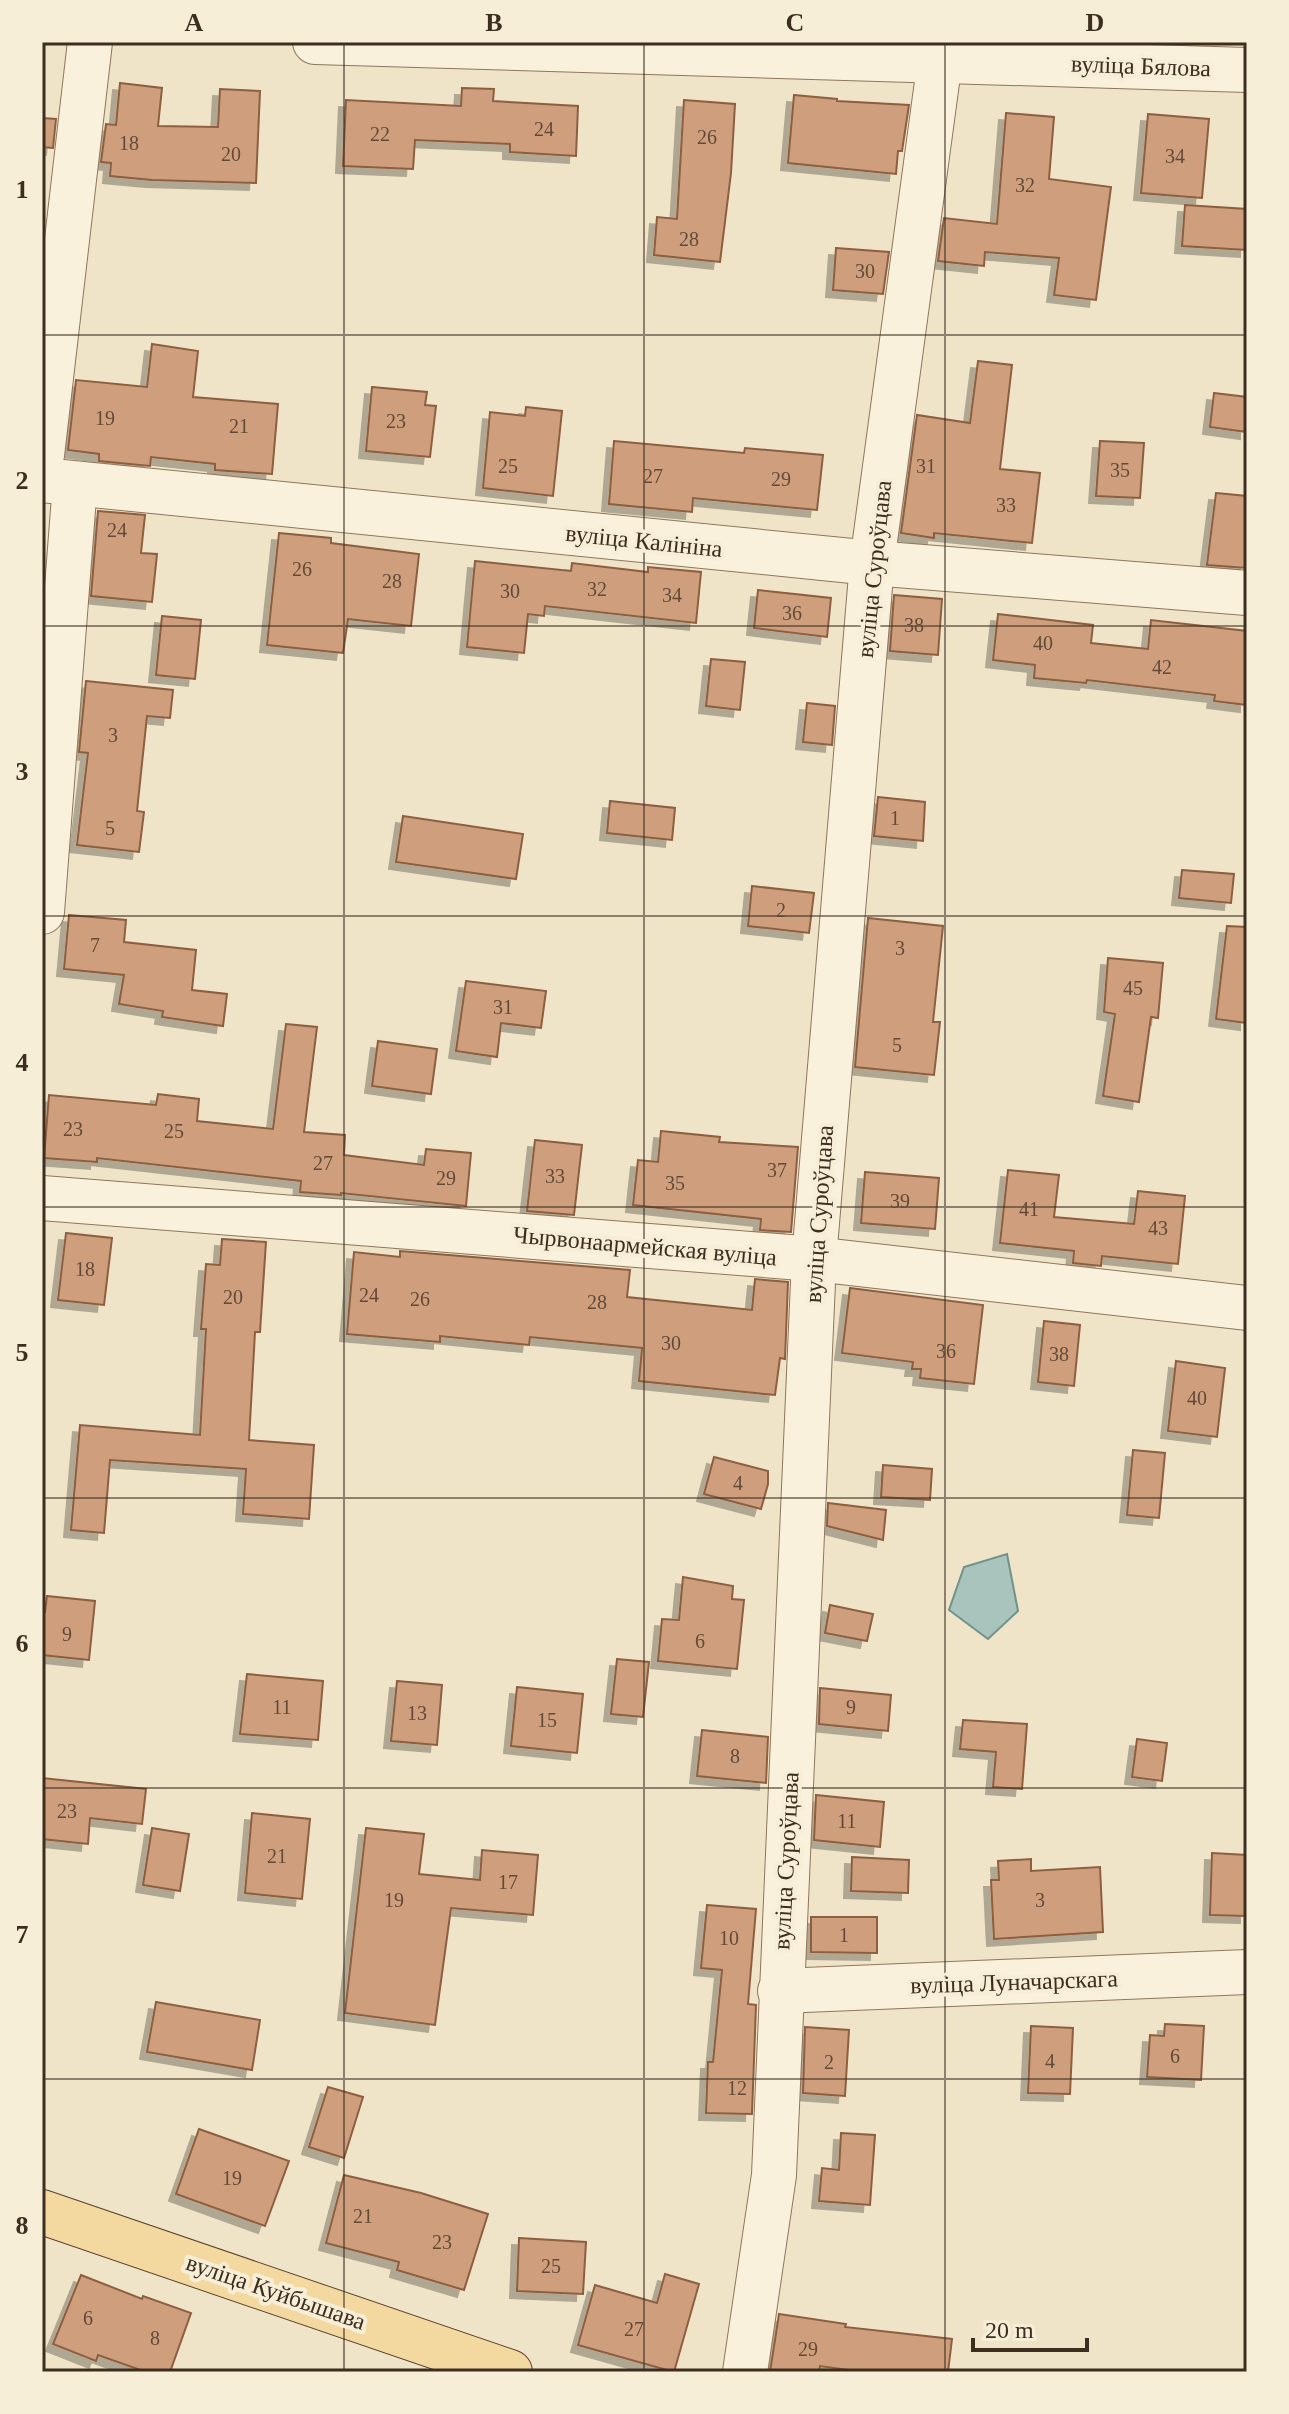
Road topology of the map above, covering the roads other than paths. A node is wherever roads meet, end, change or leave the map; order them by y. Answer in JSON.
{"nodes":[{"id":1,"x":90,"y":42,"type":"edge"},
{"id":2,"x":315,"y":42,"type":"edge"},
{"id":3,"x":940,"y":60,"type":"junction"},
{"id":4,"x":1247,"y":70,"type":"edge"},
{"id":5,"x":42,"y":455,"type":"edge"},
{"id":6,"x":58,"y":482,"type":"edge"},
{"id":7,"x":872,"y":563,"type":"junction"},
{"id":8,"x":1247,"y":593,"type":"edge"},
{"id":9,"x":42,"y":912,"type":"edge"},
{"id":10,"x":42,"y":1198,"type":"edge"},
{"id":11,"x":814,"y":1259,"type":"junction"},
{"id":12,"x":1247,"y":1308,"type":"edge"},
{"id":13,"x":1247,"y":1972,"type":"edge"},
{"id":14,"x":780,"y":1991,"type":"junction"},
{"id":15,"x":42,"y":2212,"type":"edge"},
{"id":16,"x":510,"y":2372,"type":"edge"},
{"id":17,"x":745,"y":2372,"type":"edge"}],
"edges":[{"from":1,"to":5,"type":"street"},
{"from":2,"to":3,"type":"street","name":"вуліца Бялова"},
{"from":3,"to":4,"type":"street","name":"вуліца Бялова"},
{"from":3,"to":7,"type":"street","name":"вуліца Суроўцава"},
{"from":6,"to":7,"type":"street","name":"вуліца Калініна"},
{"from":6,"to":9,"type":"street"},
{"from":7,"to":8,"type":"street","name":"вуліца Калініна"},
{"from":7,"to":11,"type":"street","name":"вуліца Суроўцава"},
{"from":10,"to":11,"type":"street","name":"Чырвонаармейская вуліца"},
{"from":11,"to":12,"type":"street","name":"Чырвонаармейская вуліца"},
{"from":11,"to":14,"type":"street","name":"вуліца Суроўцава"},
{"from":13,"to":14,"type":"street","name":"вуліца Луначарскага"},
{"from":14,"to":17,"type":"street","name":"вуліца Суроўцава"},
{"from":15,"to":16,"type":"main road","name":"вуліца Куйбышава"}]}
